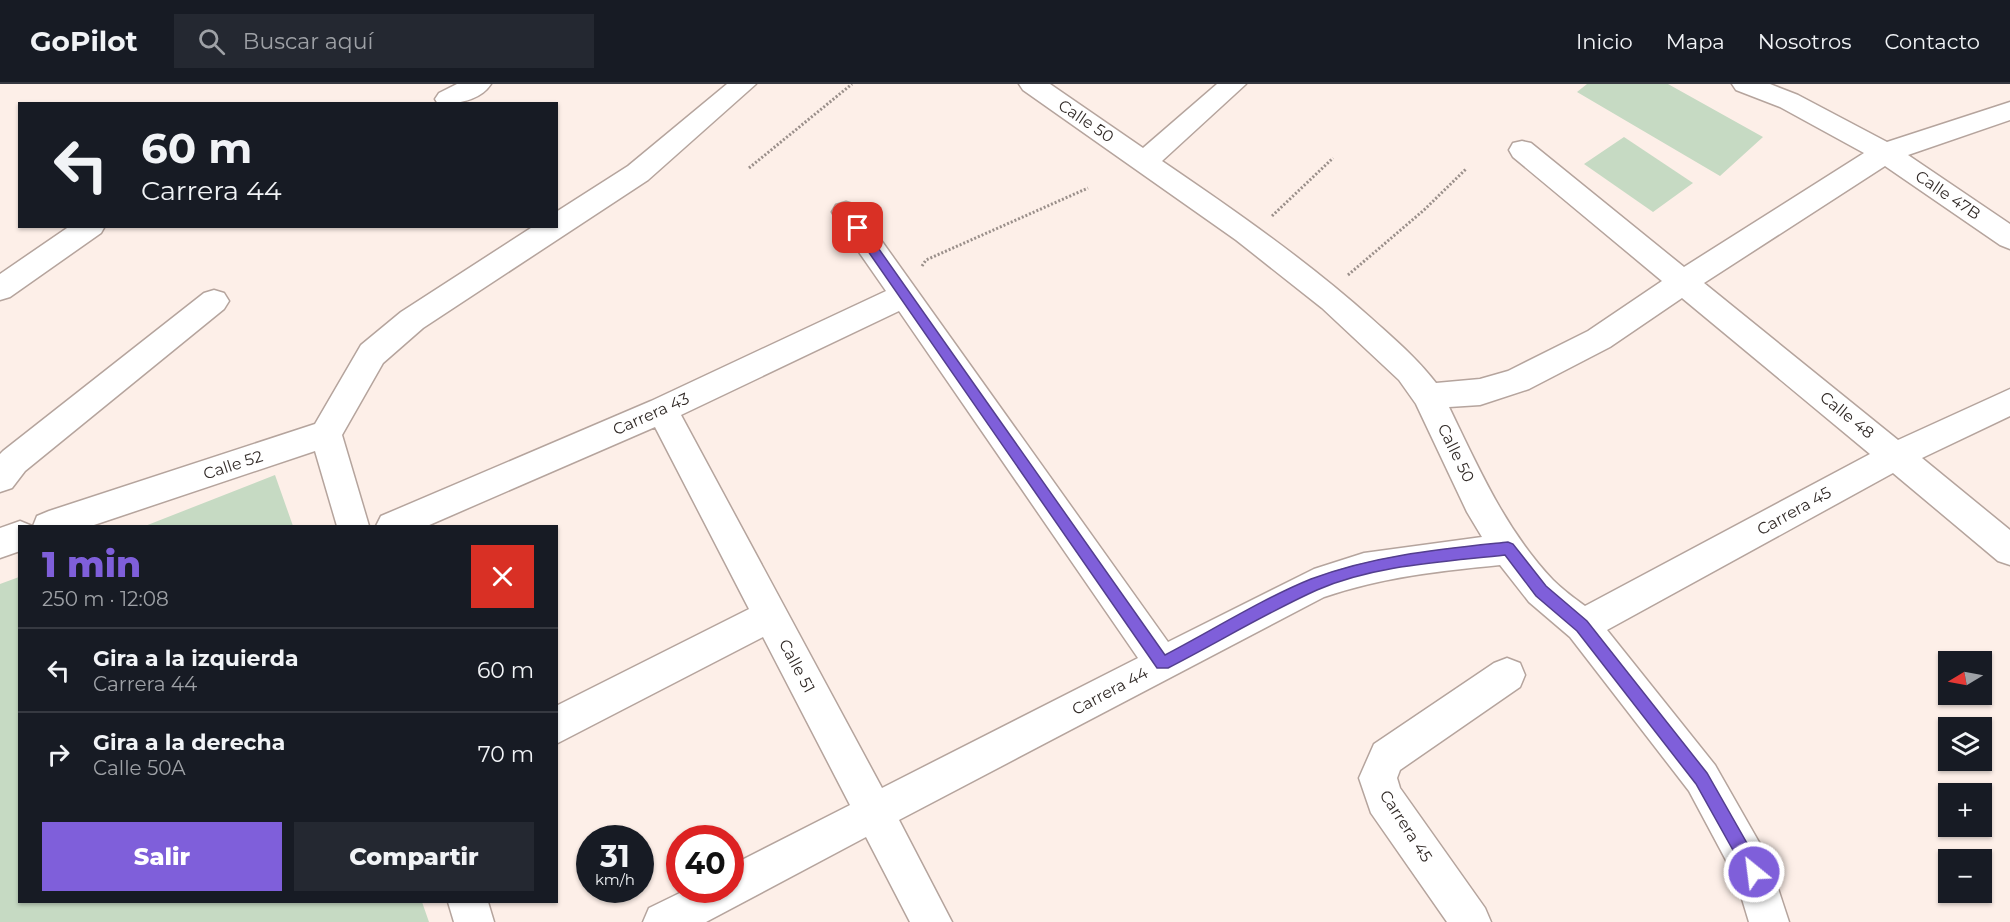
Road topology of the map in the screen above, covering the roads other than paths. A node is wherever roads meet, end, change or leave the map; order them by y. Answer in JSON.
{"nodes":[{"id":1,"x":478,"y":84,"type":"edge"},
{"id":2,"x":743,"y":84,"type":"edge"},
{"id":3,"x":1032,"y":84,"type":"edge"},
{"id":4,"x":1233,"y":84,"type":"edge"},
{"id":5,"x":1745,"y":84,"type":"edge"},
{"id":6,"x":448,"y":99,"type":"dead end"},
{"id":7,"x":2010,"y":111,"type":"edge"},
{"id":8,"x":1522,"y":150,"type":"dead end"},
{"id":9,"x":1885,"y":153,"type":"junction"},
{"id":10,"x":1145,"y":161,"type":"junction"},
{"id":11,"x":846,"y":212,"type":"dead end"},
{"id":12,"x":558,"y":225,"type":"edge"},
{"id":13,"x":88,"y":228,"type":"edge"},
{"id":14,"x":553,"y":228,"type":"edge"},
{"id":15,"x":2010,"y":238,"type":"edge"},
{"id":16,"x":1683,"y":282,"type":"junction"},
{"id":17,"x":0,"y":289,"type":"edge"},
{"id":18,"x":905,"y":295,"type":"junction"},
{"id":19,"x":214,"y":301,"type":"dead end"},
{"id":20,"x":1428,"y":396,"type":"junction"},
{"id":21,"x":2010,"y":402,"type":"edge"},
{"id":22,"x":662,"y":410,"type":"junction"},
{"id":23,"x":326,"y":434,"type":"junction"},
{"id":24,"x":1897,"y":455,"type":"junction"},
{"id":25,"x":0,"y":478,"type":"edge"},
{"id":26,"x":52,"y":525,"type":"edge"},
{"id":27,"x":353,"y":525,"type":"edge"},
{"id":28,"x":395,"y":525,"type":"edge"},
{"id":29,"x":18,"y":537,"type":"edge"},
{"id":30,"x":0,"y":543,"type":"edge"},
{"id":31,"x":1508,"y":549,"type":"junction"},
{"id":32,"x":2010,"y":550,"type":"edge"},
{"id":33,"x":770,"y":616,"type":"junction"},
{"id":34,"x":1582,"y":626,"type":"junction"},
{"id":35,"x":1162,"y":663,"type":"junction"},
{"id":36,"x":1508,"y":675,"type":"dead end"},
{"id":37,"x":558,"y":725,"type":"edge"},
{"id":38,"x":875,"y":814,"type":"junction"},
{"id":39,"x":744,"y":881,"type":"edge"},
{"id":40,"x":468,"y":903,"type":"edge"},
{"id":41,"x":701,"y":903,"type":"edge"},
{"id":42,"x":474,"y":922,"type":"edge"},
{"id":43,"x":663,"y":922,"type":"edge"},
{"id":44,"x":932,"y":922,"type":"edge"},
{"id":45,"x":1471,"y":922,"type":"edge"},
{"id":46,"x":1769,"y":922,"type":"edge"}],
"edges":[{"from":1,"to":6,"type":"street"},
{"from":2,"to":12,"type":"street"},
{"from":3,"to":10,"type":"street","name":"Calle 50"},
{"from":4,"to":10,"type":"street"},
{"from":5,"to":9,"type":"street","name":"Calle 47B"},
{"from":7,"to":9,"type":"street"},
{"from":8,"to":16,"type":"street","name":"Calle 48"},
{"from":9,"to":15,"type":"street","name":"Calle 47B"},
{"from":9,"to":16,"type":"street"},
{"from":10,"to":20,"type":"street","name":"Calle 50"},
{"from":11,"to":18,"type":"street"},
{"from":13,"to":17,"type":"street"},
{"from":14,"to":23,"type":"street"},
{"from":16,"to":20,"type":"street"},
{"from":16,"to":24,"type":"street","name":"Calle 48"},
{"from":18,"to":22,"type":"street","name":"Carrera 43"},
{"from":18,"to":35,"type":"street"},
{"from":19,"to":25,"type":"street"},
{"from":20,"to":31,"type":"street","name":"Calle 50"},
{"from":21,"to":24,"type":"street","name":"Carrera 45"},
{"from":22,"to":28,"type":"street","name":"Carrera 43"},
{"from":22,"to":33,"type":"street","name":"Calle 51"},
{"from":23,"to":26,"type":"street","name":"Calle 52"},
{"from":23,"to":27,"type":"street"},
{"from":24,"to":32,"type":"street","name":"Calle 48"},
{"from":24,"to":34,"type":"street","name":"Carrera 45"},
{"from":29,"to":30,"type":"street"},
{"from":31,"to":34,"type":"street","name":"Calle 50"},
{"from":31,"to":35,"type":"street","name":"Carrera 44"},
{"from":33,"to":37,"type":"street"},
{"from":33,"to":38,"type":"street","name":"Calle 51"},
{"from":34,"to":46,"type":"street","name":"Calle 50"},
{"from":35,"to":38,"type":"street","name":"Carrera 44"},
{"from":36,"to":45,"type":"street","name":"Carrera 45"},
{"from":38,"to":39,"type":"street","name":"Carrera 44"},
{"from":38,"to":44,"type":"street","name":"Calle 51"},
{"from":40,"to":42,"type":"street"},
{"from":41,"to":43,"type":"street","name":"Carrera 44"}]}
